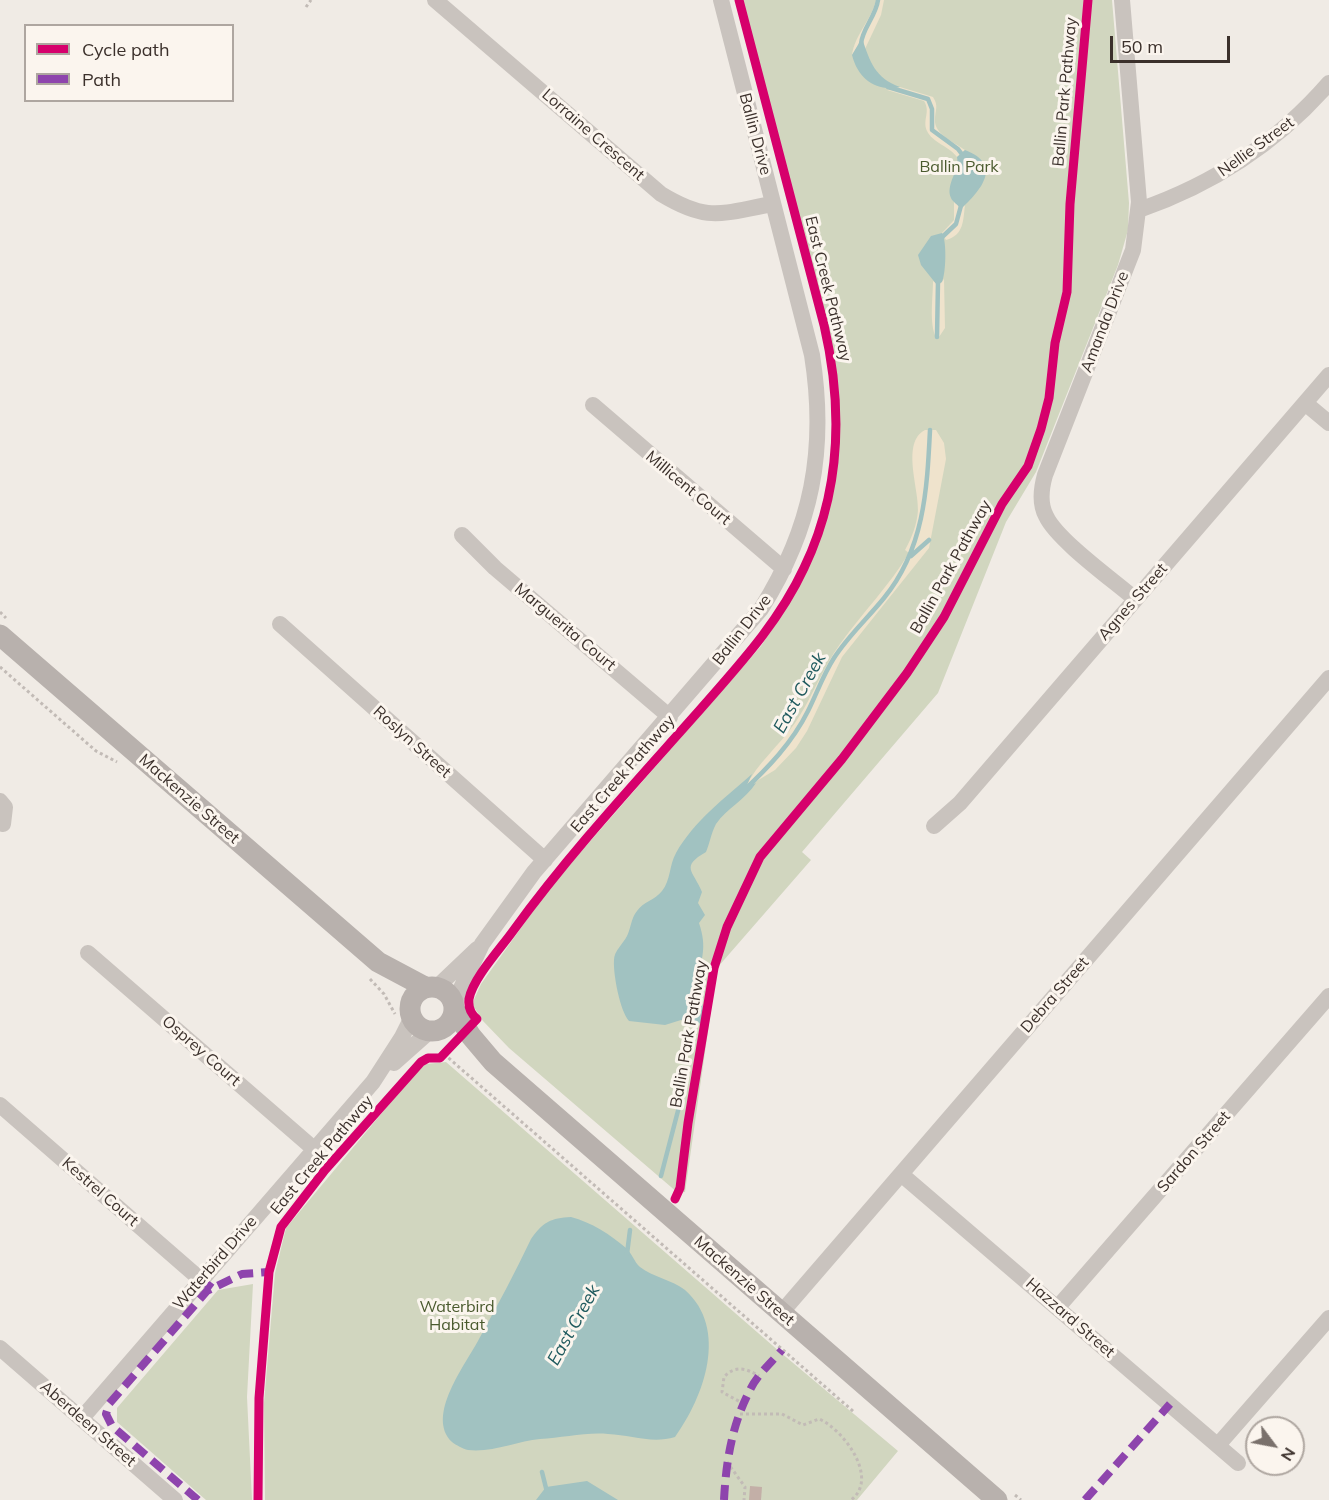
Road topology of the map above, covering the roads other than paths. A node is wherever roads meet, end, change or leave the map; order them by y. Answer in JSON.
{"nodes":[{"id":1,"x":435,"y":0,"type":"edge"},
{"id":2,"x":721,"y":0,"type":"edge"},
{"id":3,"x":1122,"y":0,"type":"edge"},
{"id":4,"x":1329,"y":83,"type":"edge"},
{"id":5,"x":773,"y":204,"type":"junction"},
{"id":6,"x":1139,"y":210,"type":"junction"},
{"id":7,"x":1329,"y":375,"type":"edge"},
{"id":8,"x":1305,"y":403,"type":"junction"},
{"id":9,"x":593,"y":405,"type":"dead end"},
{"id":10,"x":1329,"y":423,"type":"edge"},
{"id":11,"x":462,"y":535,"type":"dead end"},
{"id":12,"x":784,"y":569,"type":"junction"},
{"id":13,"x":1135,"y":599,"type":"junction"},
{"id":14,"x":280,"y":624,"type":"dead end"},
{"id":15,"x":0,"y":635,"type":"edge"},
{"id":16,"x":1329,"y":678,"type":"edge"},
{"id":17,"x":670,"y":717,"type":"junction"},
{"id":18,"x":0,"y":801,"type":"edge"},
{"id":19,"x":3,"y":824,"type":"dead end"},
{"id":20,"x":934,"y":826,"type":"dead end"},
{"id":21,"x":545,"y":860,"type":"junction"},
{"id":22,"x":482,"y":944,"type":"junction"},
{"id":23,"x":88,"y":953,"type":"dead end"},
{"id":24,"x":378,"y":962,"type":"junction"},
{"id":25,"x":431,"y":987,"type":"junction"},
{"id":26,"x":1329,"y":996,"type":"edge"},
{"id":27,"x":454,"y":1006,"type":"junction"},
{"id":28,"x":411,"y":1011,"type":"junction"},
{"id":29,"x":443,"y":1039,"type":"junction"},
{"id":30,"x":493,"y":1062,"type":"junction"},
{"id":31,"x":373,"y":1082,"type":"junction"},
{"id":32,"x":0,"y":1105,"type":"edge"},
{"id":33,"x":314,"y":1149,"type":"junction"},
{"id":34,"x":901,"y":1174,"type":"junction"},
{"id":35,"x":200,"y":1279,"type":"junction"},
{"id":36,"x":1058,"y":1307,"type":"junction"},
{"id":37,"x":781,"y":1313,"type":"junction"},
{"id":38,"x":1329,"y":1318,"type":"edge"},
{"id":39,"x":0,"y":1348,"type":"edge"},
{"id":40,"x":82,"y":1418,"type":"junction"},
{"id":41,"x":1218,"y":1445,"type":"junction"},
{"id":42,"x":1238,"y":1463,"type":"dead end"},
{"id":43,"x":175,"y":1500,"type":"edge"},
{"id":44,"x":997,"y":1500,"type":"edge"}],
"edges":[{"from":1,"to":5,"type":"street","name":"Lorraine Crescent"},
{"from":2,"to":5,"type":"street","name":"Ballin Drive"},
{"from":3,"to":6,"type":"street","name":"Amanda Drive"},
{"from":4,"to":6,"type":"street","name":"Nellie Street"},
{"from":5,"to":12,"type":"street","name":"Ballin Drive"},
{"from":6,"to":13,"type":"street","name":"Amanda Drive"},
{"from":7,"to":8,"type":"street","name":"Agnes Street"},
{"from":8,"to":10,"type":"street"},
{"from":8,"to":13,"type":"street","name":"Agnes Street"},
{"from":9,"to":12,"type":"street","name":"Millicent Court"},
{"from":11,"to":17,"type":"street","name":"Marguerita Court"},
{"from":12,"to":17,"type":"street","name":"Ballin Drive"},
{"from":13,"to":20,"type":"street","name":"Agnes Street"},
{"from":14,"to":21,"type":"street","name":"Roslyn Street"},
{"from":15,"to":24,"type":"main road","name":"Mackenzie Street"},
{"from":16,"to":34,"type":"street","name":"Debra Street"},
{"from":17,"to":21,"type":"street","name":"Ballin Drive"},
{"from":18,"to":19,"type":"street"},
{"from":21,"to":22,"type":"street","name":"Ballin Drive"},
{"from":22,"to":25,"type":"street","name":"Ballin Drive"},
{"from":22,"to":27,"type":"street","name":"Ballin Drive"},
{"from":23,"to":33,"type":"street","name":"Osprey Court"},
{"from":24,"to":25,"type":"main road","name":"Mackenzie Street"},
{"from":24,"to":28,"type":"main road","name":"Mackenzie Street"},
{"from":25,"to":27,"type":"main road"},
{"from":25,"to":28,"type":"main road"},
{"from":26,"to":36,"type":"street","name":"Sardon Street"},
{"from":27,"to":29,"type":"main road"},
{"from":27,"to":30,"type":"main road","name":"Mackenzie Street"},
{"from":28,"to":29,"type":"main road"},
{"from":28,"to":31,"type":"street","name":"Waterbird Drive"},
{"from":29,"to":30,"type":"main road","name":"Mackenzie Street"},
{"from":29,"to":31,"type":"street","name":"Waterbird Drive"},
{"from":30,"to":37,"type":"main road","name":"Mackenzie Street"},
{"from":31,"to":33,"type":"street","name":"Waterbird Drive"},
{"from":32,"to":35,"type":"street","name":"Kestrel Court"},
{"from":33,"to":35,"type":"street","name":"Waterbird Drive"},
{"from":34,"to":36,"type":"street","name":"Hazzard Street"},
{"from":34,"to":37,"type":"street","name":"Debra Street"},
{"from":35,"to":40,"type":"street","name":"Waterbird Drive"},
{"from":36,"to":41,"type":"street","name":"Hazzard Street"},
{"from":37,"to":44,"type":"main road","name":"Mackenzie Street"},
{"from":38,"to":41,"type":"street"},
{"from":39,"to":40,"type":"street","name":"Aberdeen Street"},
{"from":40,"to":43,"type":"street","name":"Aberdeen Street"},
{"from":41,"to":42,"type":"street","name":"Hazzard Street"}]}
